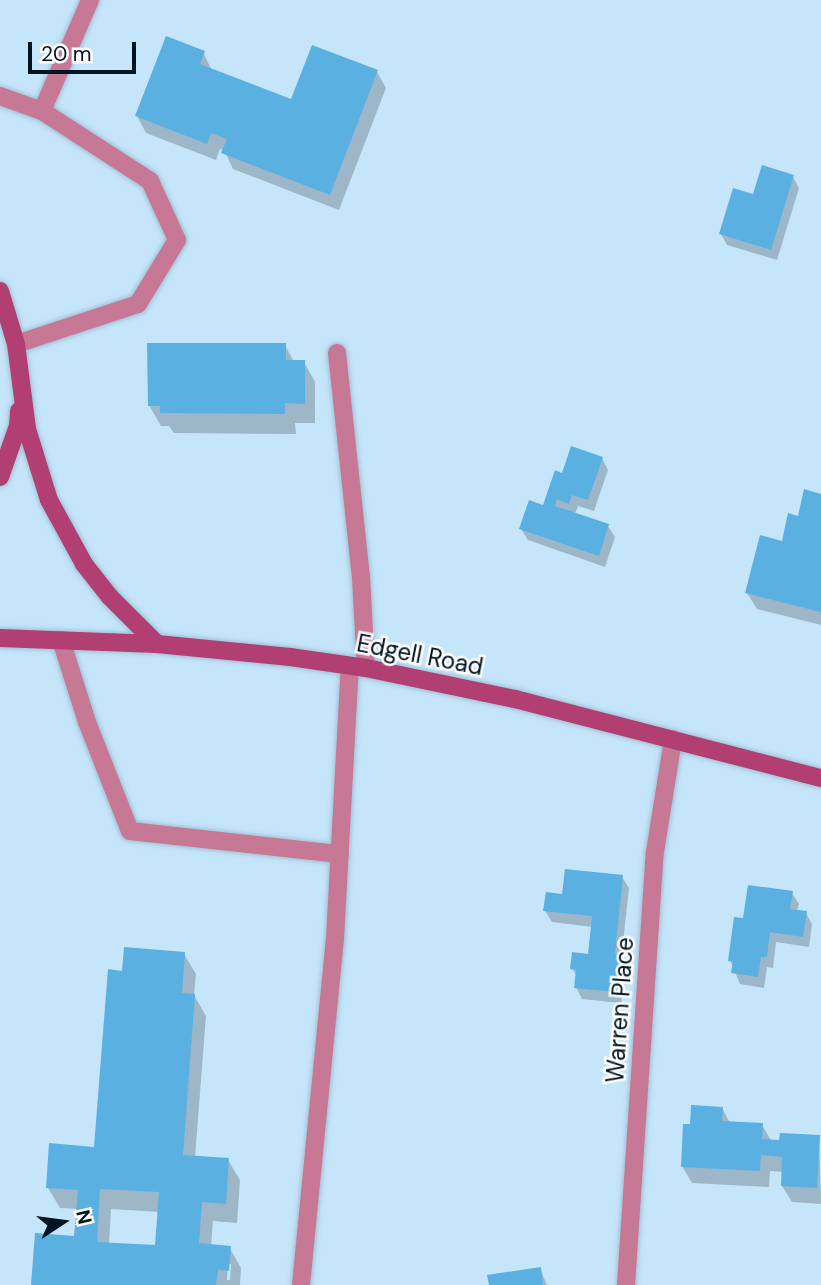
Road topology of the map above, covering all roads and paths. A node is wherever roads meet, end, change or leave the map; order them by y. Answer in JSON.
{"nodes":[{"id":1,"x":90,"y":0,"type":"edge"},
{"id":2,"x":0,"y":96,"type":"edge"},
{"id":3,"x":42,"y":111,"type":"junction"},
{"id":4,"x":0,"y":291,"type":"edge"},
{"id":5,"x":16,"y":344,"type":"junction"},
{"id":6,"x":337,"y":353,"type":"dead end"},
{"id":7,"x":21,"y":383,"type":"junction"},
{"id":8,"x":0,"y":477,"type":"edge"},
{"id":9,"x":0,"y":638,"type":"edge"},
{"id":10,"x":61,"y":640,"type":"junction"},
{"id":11,"x":157,"y":644,"type":"junction"},
{"id":12,"x":358,"y":667,"type":"junction"},
{"id":13,"x":673,"y":739,"type":"junction"},
{"id":14,"x":821,"y":778,"type":"edge"},
{"id":15,"x":340,"y":854,"type":"junction"},
{"id":16,"x":301,"y":1285,"type":"edge"},
{"id":17,"x":626,"y":1285,"type":"edge"}],
"edges":[{"from":1,"to":3,"type":"street"},
{"from":2,"to":3,"type":"street"},
{"from":3,"to":5,"type":"street"},
{"from":4,"to":5,"type":"main road"},
{"from":5,"to":7,"type":"main road"},
{"from":6,"to":12,"type":"street"},
{"from":7,"to":8,"type":"main road"},
{"from":7,"to":11,"type":"main road"},
{"from":9,"to":10,"type":"main road","name":"Edgell Road"},
{"from":10,"to":11,"type":"main road","name":"Edgell Road"},
{"from":10,"to":15,"type":"street"},
{"from":11,"to":12,"type":"main road","name":"Edgell Road"},
{"from":12,"to":13,"type":"main road","name":"Edgell Road"},
{"from":12,"to":15,"type":"street"},
{"from":13,"to":14,"type":"main road","name":"Edgell Road"},
{"from":13,"to":17,"type":"street","name":"Warren Place"},
{"from":15,"to":16,"type":"street"}]}
